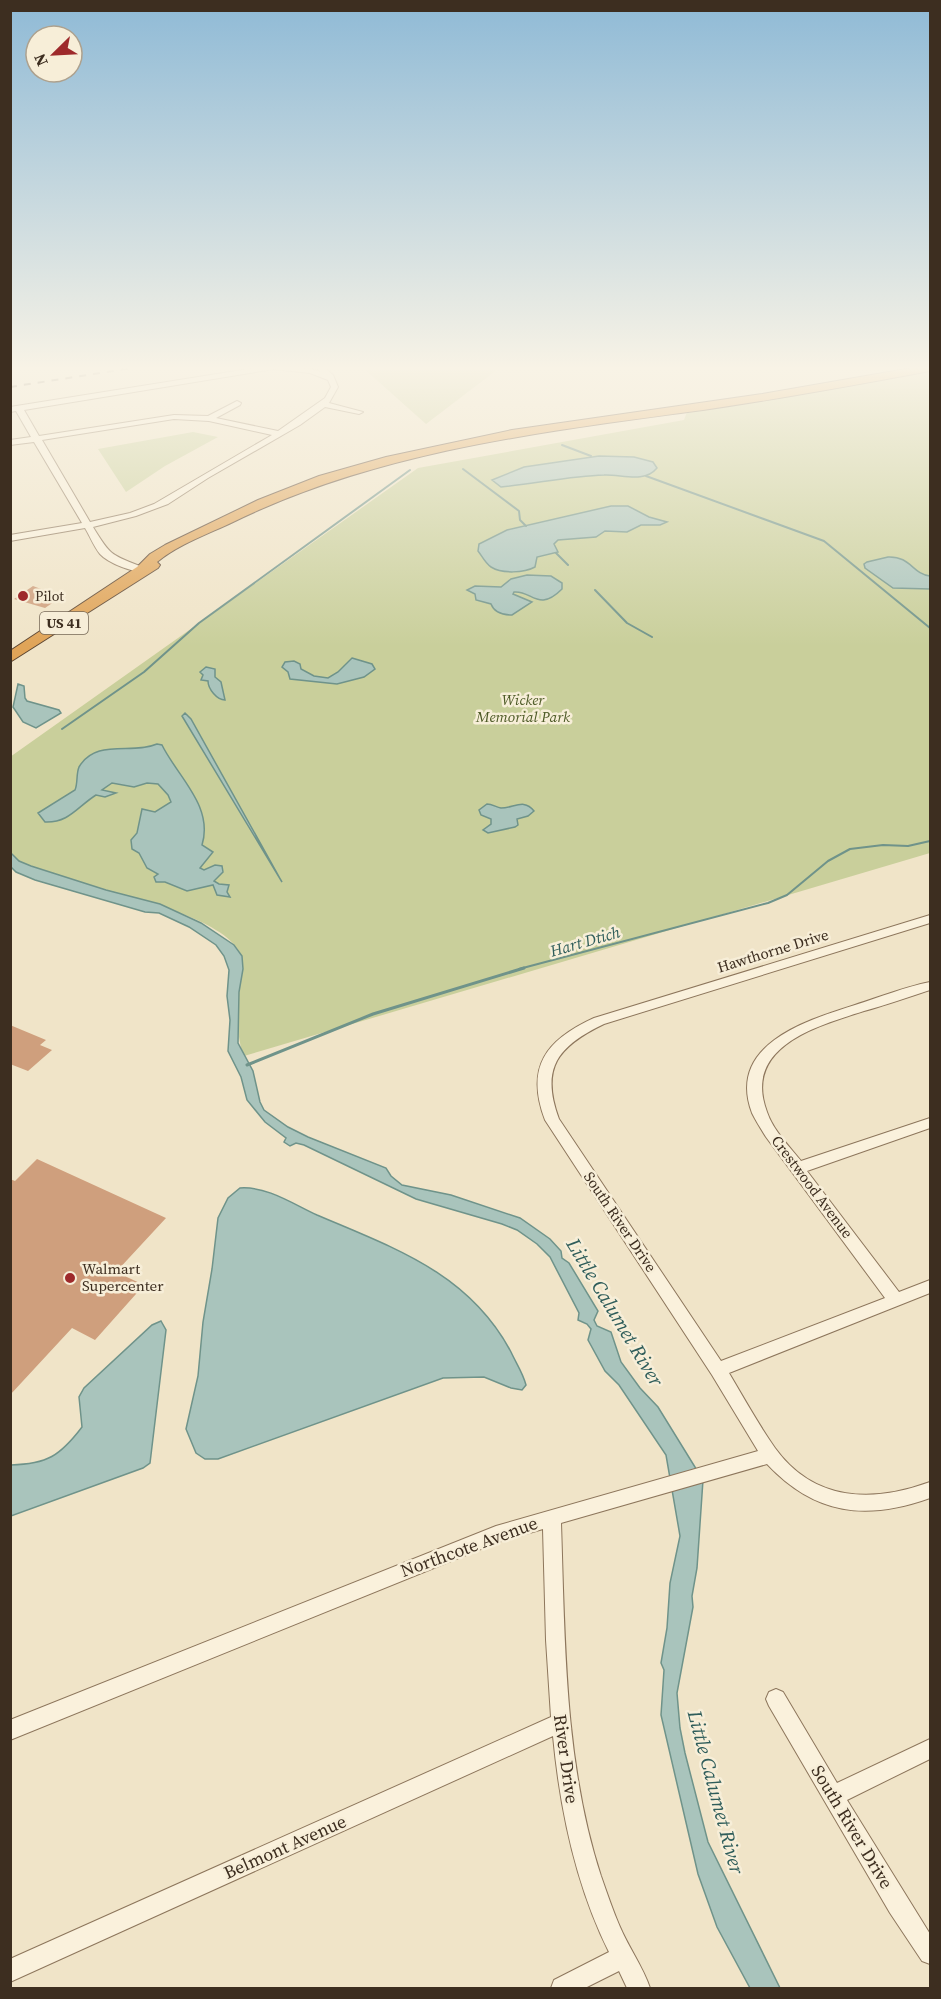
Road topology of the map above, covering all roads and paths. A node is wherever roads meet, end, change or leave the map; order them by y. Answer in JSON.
{"nodes":[{"id":1,"x":48,"y":459,"type":"edge"},
{"id":2,"x":237,"y":459,"type":"edge"},
{"id":3,"x":385,"y":459,"type":"edge"},
{"id":4,"x":87,"y":524,"type":"junction"},
{"id":5,"x":10,"y":538,"type":"edge"},
{"id":6,"x":142,"y":570,"type":"junction"},
{"id":7,"x":10,"y":658,"type":"edge"},
{"id":8,"x":930,"y":919,"type":"edge"},
{"id":9,"x":930,"y":986,"type":"edge"},
{"id":10,"x":624,"y":1013,"type":"joint"},
{"id":11,"x":930,"y":1123,"type":"edge"},
{"id":12,"x":798,"y":1168,"type":"junction"},
{"id":13,"x":930,"y":1286,"type":"edge"},
{"id":14,"x":896,"y":1300,"type":"junction"},
{"id":15,"x":718,"y":1370,"type":"junction"},
{"id":16,"x":770,"y":1455,"type":"junction"},
{"id":17,"x":930,"y":1490,"type":"edge"},
{"id":18,"x":552,"y":1517,"type":"junction"},
{"id":19,"x":776,"y":1699,"type":"dead end"},
{"id":20,"x":560,"y":1723,"type":"junction"},
{"id":21,"x":10,"y":1730,"type":"edge"},
{"id":22,"x":930,"y":1749,"type":"edge"},
{"id":23,"x":834,"y":1795,"type":"junction"},
{"id":24,"x":930,"y":1953,"type":"edge"},
{"id":25,"x":622,"y":1958,"type":"junction"},
{"id":26,"x":10,"y":1971,"type":"edge"},
{"id":27,"x":562,"y":1989,"type":"edge"},
{"id":28,"x":639,"y":1989,"type":"edge"}],
"edges":[{"from":1,"to":4,"type":"street"},
{"from":2,"to":4,"type":"street"},
{"from":3,"to":6,"type":"highway","number":"US 41"},
{"from":4,"to":5,"type":"street"},
{"from":4,"to":6,"type":"street"},
{"from":6,"to":7,"type":"highway","number":"US 41"},
{"from":8,"to":10,"type":"street","name":"Hawthorne Drive"},
{"from":9,"to":12,"type":"street","name":"Crestwood Avenue"},
{"from":10,"to":15,"type":"street","name":"South River Drive"},
{"from":11,"to":12,"type":"street"},
{"from":12,"to":14,"type":"street","name":"Crestwood Avenue"},
{"from":13,"to":14,"type":"street"},
{"from":14,"to":15,"type":"street"},
{"from":15,"to":16,"type":"street","name":"South River Drive"},
{"from":16,"to":17,"type":"street"},
{"from":16,"to":18,"type":"street","name":"Northcote Avenue"},
{"from":18,"to":20,"type":"street","name":"River Drive"},
{"from":18,"to":21,"type":"street","name":"Northcote Avenue"},
{"from":19,"to":23,"type":"street","name":"South River Drive"},
{"from":20,"to":25,"type":"street","name":"River Drive"},
{"from":20,"to":26,"type":"street","name":"Belmont Avenue"},
{"from":22,"to":23,"type":"street"},
{"from":23,"to":24,"type":"street","name":"South River Drive"},
{"from":25,"to":27,"type":"street"},
{"from":25,"to":28,"type":"street","name":"River Drive"}]}
